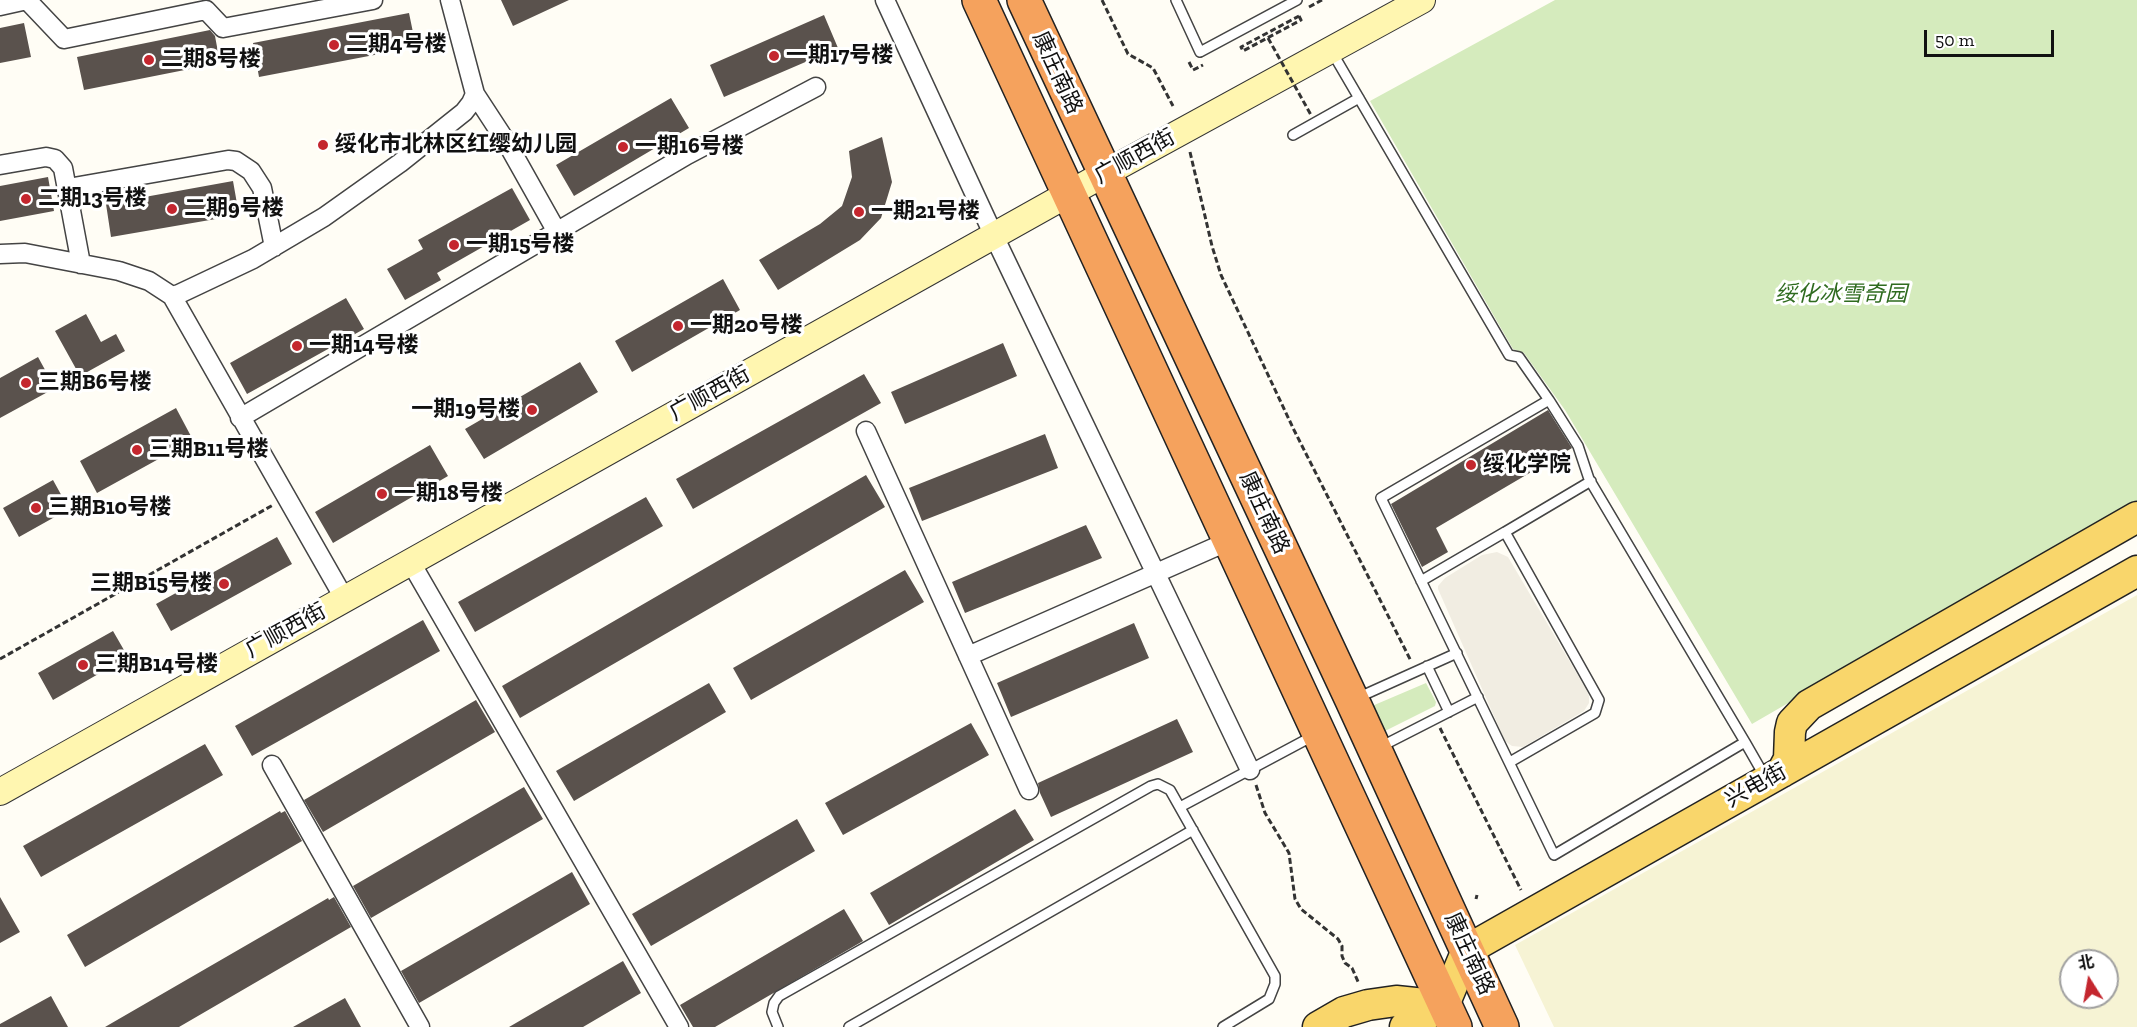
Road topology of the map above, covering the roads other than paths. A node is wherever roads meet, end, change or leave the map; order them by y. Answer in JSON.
{"nodes":[{"id":1,"x":373,"y":0,"type":"edge"},
{"id":2,"x":450,"y":0,"type":"edge"},
{"id":3,"x":885,"y":0,"type":"edge"},
{"id":4,"x":979,"y":0,"type":"edge"},
{"id":5,"x":1023,"y":0,"type":"edge"},
{"id":6,"x":1176,"y":0,"type":"edge"},
{"id":7,"x":1297,"y":0,"type":"edge"},
{"id":8,"x":1422,"y":0,"type":"edge"},
{"id":9,"x":0,"y":6,"type":"edge"},
{"id":10,"x":1331,"y":50,"type":"junction"},
{"id":11,"x":816,"y":87,"type":"dead end"},
{"id":12,"x":475,"y":94,"type":"junction"},
{"id":13,"x":1359,"y":98,"type":"junction"},
{"id":14,"x":1293,"y":135,"type":"dead end"},
{"id":15,"x":0,"y":165,"type":"edge"},
{"id":16,"x":1104,"y":174,"type":"junction"},
{"id":17,"x":68,"y":188,"type":"junction"},
{"id":18,"x":1069,"y":194,"type":"junction"},
{"id":19,"x":557,"y":232,"type":"junction"},
{"id":20,"x":994,"y":236,"type":"junction"},
{"id":21,"x":274,"y":247,"type":"junction"},
{"id":22,"x":0,"y":254,"type":"edge"},
{"id":23,"x":81,"y":264,"type":"junction"},
{"id":24,"x":172,"y":296,"type":"junction"},
{"id":25,"x":1549,"y":399,"type":"junction"},
{"id":26,"x":240,"y":418,"type":"junction"},
{"id":27,"x":866,"y":431,"type":"dead end"},
{"id":28,"x":1591,"y":481,"type":"junction"},
{"id":29,"x":2137,"y":517,"type":"edge"},
{"id":30,"x":1505,"y":532,"type":"junction"},
{"id":31,"x":1229,"y":541,"type":"junction"},
{"id":32,"x":410,"y":561,"type":"junction"},
{"id":33,"x":2137,"y":571,"type":"edge"},
{"id":34,"x":1156,"y":573,"type":"junction"},
{"id":35,"x":1421,"y":581,"type":"junction"},
{"id":36,"x":344,"y":598,"type":"junction"},
{"id":37,"x":1457,"y":653,"type":"junction"},
{"id":38,"x":968,"y":656,"type":"junction"},
{"id":39,"x":1427,"y":666,"type":"junction"},
{"id":40,"x":1478,"y":697,"type":"junction"},
{"id":41,"x":1352,"y":700,"type":"junction"},
{"id":42,"x":1449,"y":712,"type":"junction"},
{"id":43,"x":1318,"y":734,"type":"junction"},
{"id":44,"x":1745,"y":742,"type":"junction"},
{"id":45,"x":1375,"y":749,"type":"junction"},
{"id":46,"x":1510,"y":762,"type":"junction"},
{"id":47,"x":272,"y":765,"type":"dead end"},
{"id":48,"x":1250,"y":770,"type":"junction"},
{"id":49,"x":1774,"y":776,"type":"junction"},
{"id":50,"x":1029,"y":790,"type":"dead end"},
{"id":51,"x":0,"y":792,"type":"edge"},
{"id":52,"x":1180,"y":807,"type":"junction"},
{"id":53,"x":1193,"y":830,"type":"junction"},
{"id":54,"x":1467,"y":950,"type":"junction"},
{"id":55,"x":1444,"y":1020,"type":"edge"},
{"id":56,"x":420,"y":1027,"type":"edge"},
{"id":57,"x":679,"y":1027,"type":"edge"},
{"id":58,"x":778,"y":1027,"type":"edge"},
{"id":59,"x":849,"y":1027,"type":"edge"},
{"id":60,"x":1223,"y":1027,"type":"edge"},
{"id":61,"x":1318,"y":1027,"type":"edge"},
{"id":62,"x":1404,"y":1027,"type":"edge"},
{"id":63,"x":1502,"y":1027,"type":"edge"}],
"edges":[{"from":1,"to":9,"type":"street"},
{"from":2,"to":12,"type":"street"},
{"from":3,"to":20,"type":"street"},
{"from":4,"to":18,"type":"highway","name":"康庄南路"},
{"from":5,"to":16,"type":"highway","name":"康庄南路"},
{"from":6,"to":7,"type":"lane"},
{"from":8,"to":10,"type":"main road","name":"广顺西街"},
{"from":10,"to":13,"type":"lane"},
{"from":10,"to":16,"type":"main road","name":"广顺西街"},
{"from":11,"to":19,"type":"street"},
{"from":12,"to":19,"type":"street"},
{"from":12,"to":21,"type":"street"},
{"from":13,"to":14,"type":"lane"},
{"from":13,"to":25,"type":"lane"},
{"from":15,"to":17,"type":"street"},
{"from":16,"to":18,"type":"main road","name":"广顺西街"},
{"from":16,"to":41,"type":"highway","name":"康庄南路"},
{"from":17,"to":21,"type":"street"},
{"from":17,"to":23,"type":"street"},
{"from":18,"to":20,"type":"main road","name":"广顺西街"},
{"from":18,"to":31,"type":"highway","name":"康庄南路"},
{"from":19,"to":26,"type":"street"},
{"from":20,"to":32,"type":"main road","name":"广顺西街"},
{"from":20,"to":34,"type":"street"},
{"from":21,"to":24,"type":"street"},
{"from":22,"to":23,"type":"street"},
{"from":23,"to":24,"type":"street"},
{"from":24,"to":26,"type":"street"},
{"from":25,"to":28,"type":"lane"},
{"from":25,"to":35,"type":"lane"},
{"from":26,"to":36,"type":"street"},
{"from":27,"to":38,"type":"street"},
{"from":28,"to":30,"type":"lane"},
{"from":28,"to":44,"type":"lane"},
{"from":29,"to":49,"type":"main road"},
{"from":30,"to":35,"type":"lane"},
{"from":30,"to":46,"type":"lane"},
{"from":31,"to":34,"type":"street"},
{"from":31,"to":43,"type":"highway","name":"康庄南路"},
{"from":32,"to":36,"type":"main road","name":"广顺西街"},
{"from":32,"to":57,"type":"street"},
{"from":33,"to":49,"type":"main road","name":"兴电街"},
{"from":34,"to":38,"type":"street"},
{"from":34,"to":48,"type":"street"},
{"from":35,"to":37,"type":"lane"},
{"from":36,"to":51,"type":"main road","name":"广顺西街"},
{"from":37,"to":39,"type":"lane"},
{"from":37,"to":40,"type":"lane"},
{"from":38,"to":50,"type":"street"},
{"from":39,"to":41,"type":"lane"},
{"from":39,"to":42,"type":"lane"},
{"from":40,"to":42,"type":"lane"},
{"from":40,"to":46,"type":"lane"},
{"from":41,"to":45,"type":"highway","name":"康庄南路"},
{"from":42,"to":45,"type":"lane"},
{"from":43,"to":48,"type":"lane"},
{"from":43,"to":55,"type":"highway","name":"康庄南路"},
{"from":44,"to":46,"type":"lane"},
{"from":44,"to":49,"type":"lane"},
{"from":45,"to":54,"type":"highway","name":"康庄南路"},
{"from":47,"to":56,"type":"street"},
{"from":48,"to":52,"type":"lane"},
{"from":49,"to":54,"type":"main road","name":"兴电街"},
{"from":52,"to":53,"type":"lane"},
{"from":52,"to":58,"type":"lane"},
{"from":53,"to":59,"type":"lane"},
{"from":53,"to":60,"type":"lane"},
{"from":54,"to":55,"type":"main road"},
{"from":54,"to":63,"type":"highway","name":"康庄南路"},
{"from":55,"to":61,"type":"main road"},
{"from":55,"to":62,"type":"main road"}]}
